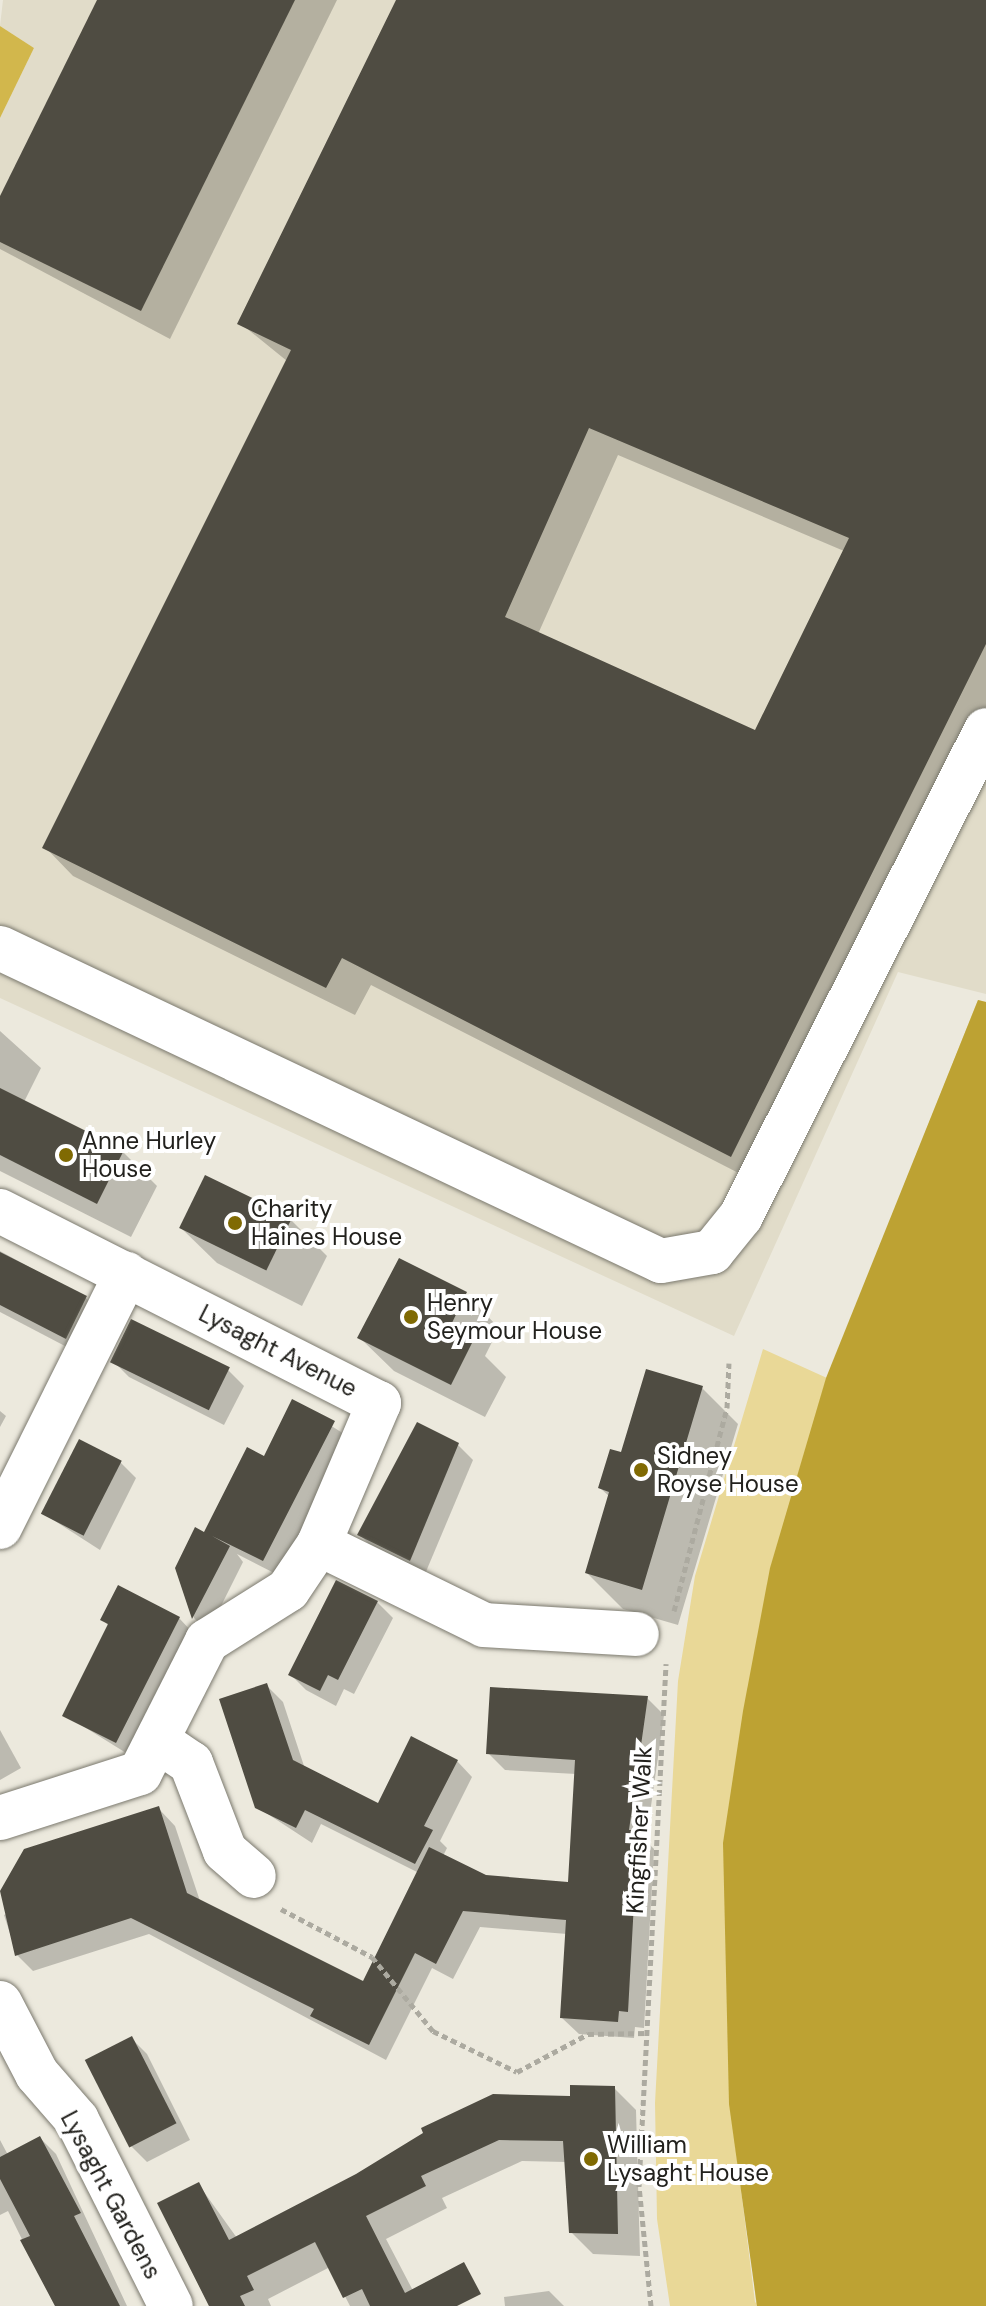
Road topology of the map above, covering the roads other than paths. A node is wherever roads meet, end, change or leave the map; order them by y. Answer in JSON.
{"nodes":[{"id":1,"x":986,"y":730,"type":"edge"},
{"id":2,"x":0,"y":948,"type":"edge"},
{"id":3,"x":0,"y":1211,"type":"edge"},
{"id":4,"x":126,"y":1274,"type":"junction"},
{"id":5,"x":0,"y":1527,"type":"edge"},
{"id":6,"x":319,"y":1544,"type":"junction"},
{"id":7,"x":658,"y":1639,"type":"road end"},
{"id":8,"x":158,"y":1741,"type":"junction"},
{"id":9,"x":0,"y":1818,"type":"edge"},
{"id":10,"x":254,"y":1876,"type":"road end"},
{"id":11,"x":0,"y":2003,"type":"edge"},
{"id":12,"x":171,"y":2306,"type":"edge"}],
"edges":[{"from":1,"to":2,"type":"street"},
{"from":3,"to":4,"type":"street","name":"Lysaght Avenue"},
{"from":4,"to":5,"type":"street"},
{"from":4,"to":6,"type":"street","name":"Lysaght Avenue"},
{"from":6,"to":7,"type":"street"},
{"from":6,"to":8,"type":"street","name":"Lysaght Avenue"},
{"from":8,"to":9,"type":"street","name":"Lysaght Avenue"},
{"from":8,"to":10,"type":"street"},
{"from":11,"to":12,"type":"street","name":"Lysaght Gardens"}]}
